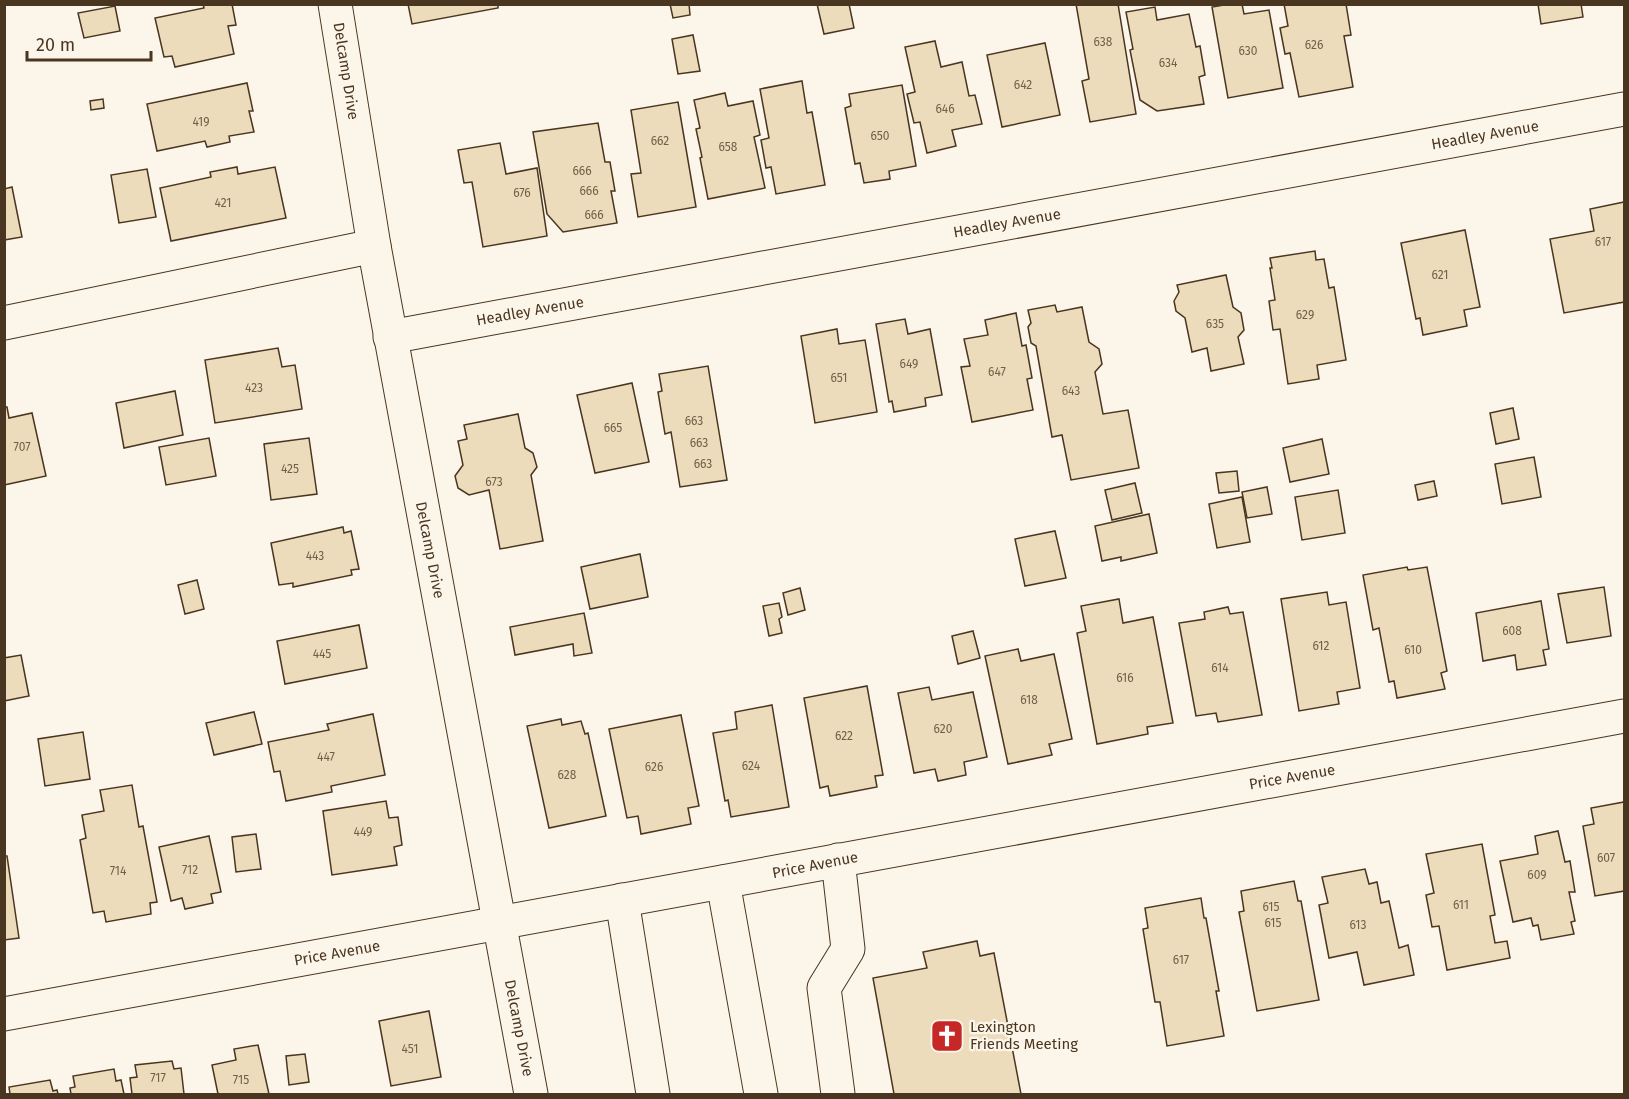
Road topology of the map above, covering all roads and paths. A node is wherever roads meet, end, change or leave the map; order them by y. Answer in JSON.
{"nodes":[{"id":1,"x":335,"y":4,"type":"edge"},
{"id":2,"x":1624,"y":110,"type":"edge"},
{"id":3,"x":374,"y":246,"type":"junction"},
{"id":4,"x":4,"y":322,"type":"edge"},
{"id":5,"x":390,"y":337,"type":"junction"},
{"id":6,"x":1624,"y":716,"type":"edge"},
{"id":7,"x":838,"y":860,"type":"junction"},
{"id":8,"x":723,"y":882,"type":"junction"},
{"id":9,"x":622,"y":900,"type":"junction"},
{"id":10,"x":500,"y":923,"type":"junction"},
{"id":11,"x":4,"y":1014,"type":"edge"},
{"id":12,"x":531,"y":1095,"type":"edge"},
{"id":13,"x":653,"y":1095,"type":"edge"},
{"id":14,"x":761,"y":1095,"type":"edge"},
{"id":15,"x":838,"y":1095,"type":"edge"}],
"edges":[{"from":1,"to":3,"type":"street","name":"Delcamp Drive"},
{"from":2,"to":5,"type":"street","name":"Headley Avenue"},
{"from":3,"to":4,"type":"street"},
{"from":3,"to":5,"type":"street","name":"Delcamp Drive"},
{"from":5,"to":10,"type":"street","name":"Delcamp Drive"},
{"from":6,"to":7,"type":"street","name":"Price Avenue"},
{"from":7,"to":8,"type":"street","name":"Price Avenue"},
{"from":7,"to":15,"type":"street"},
{"from":8,"to":9,"type":"street","name":"Price Avenue"},
{"from":8,"to":14,"type":"street"},
{"from":9,"to":10,"type":"street","name":"Price Avenue"},
{"from":9,"to":13,"type":"street"},
{"from":10,"to":11,"type":"street","name":"Price Avenue"},
{"from":10,"to":12,"type":"street","name":"Delcamp Drive"}]}
